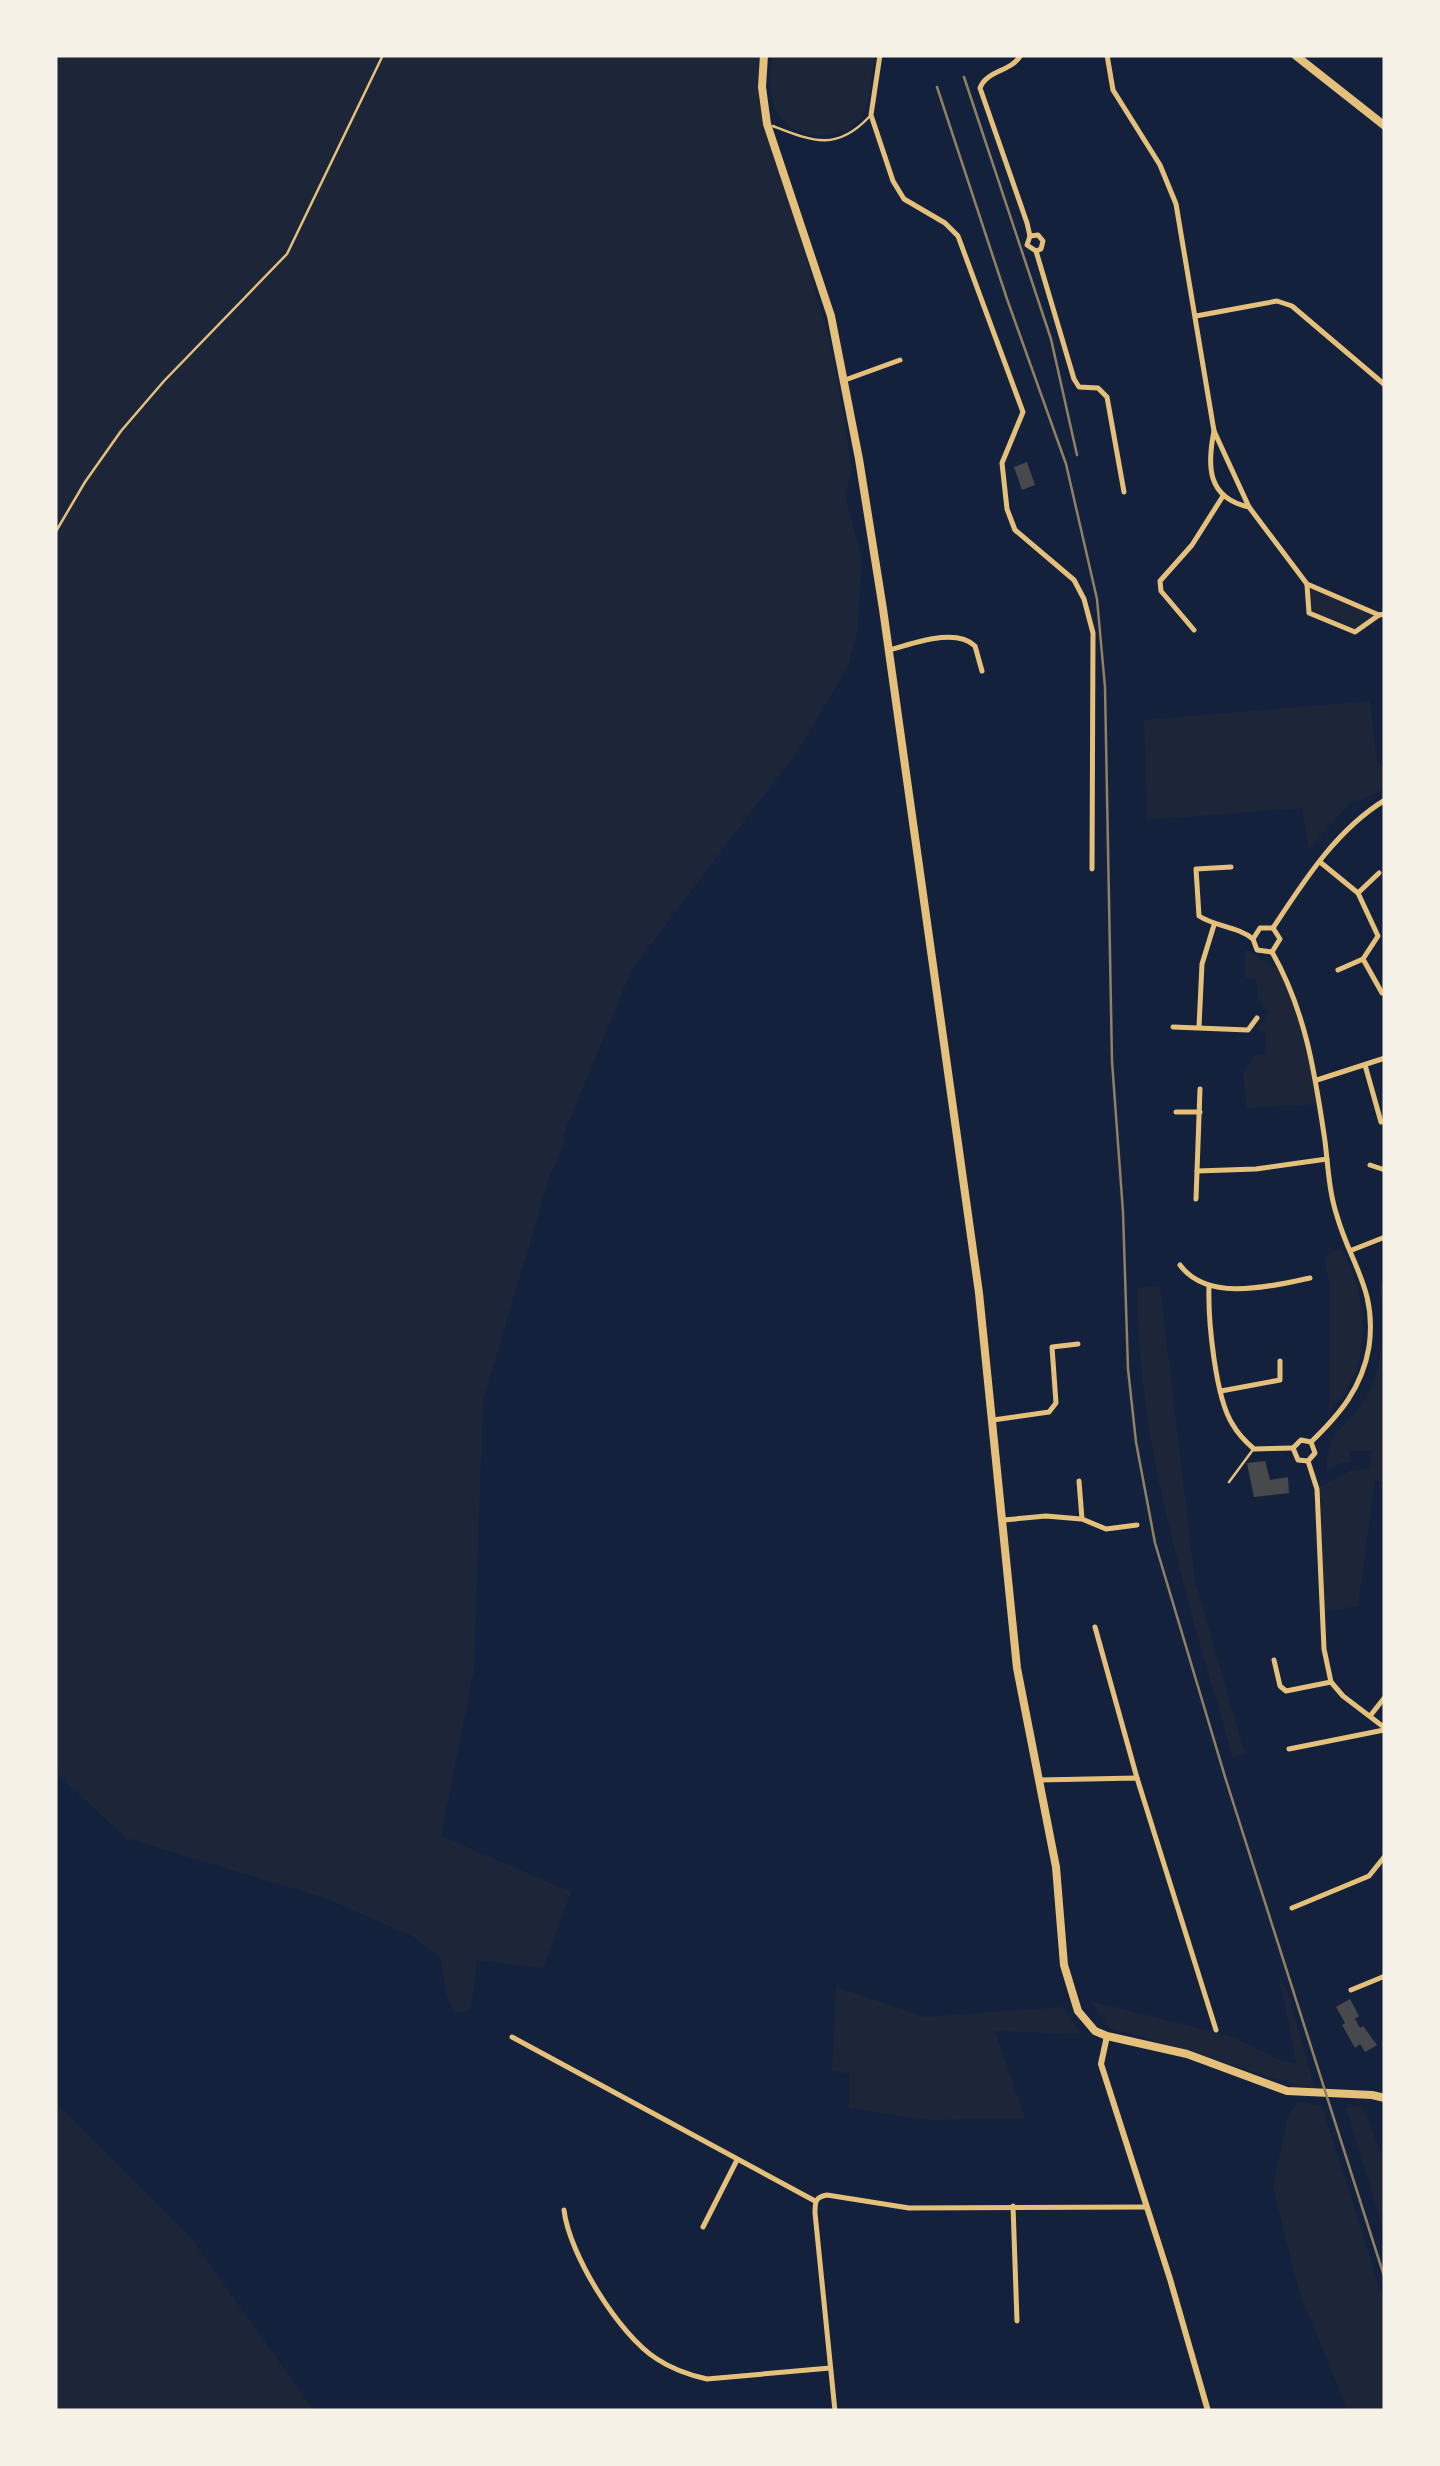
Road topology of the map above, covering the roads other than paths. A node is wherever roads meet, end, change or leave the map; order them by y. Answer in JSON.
{"nodes":[{"id":1,"x":764,"y":55,"type":"edge"},
{"id":2,"x":880,"y":55,"type":"edge"},
{"id":3,"x":1021,"y":55,"type":"edge"},
{"id":4,"x":1108,"y":55,"type":"edge"},
{"id":5,"x":1295,"y":55,"type":"edge"},
{"id":6,"x":871,"y":114,"type":"junction"},
{"id":7,"x":766,"y":124,"type":"junction"},
{"id":8,"x":1385,"y":126,"type":"edge"},
{"id":9,"x":1030,"y":236,"type":"junction"},
{"id":10,"x":1036,"y":251,"type":"junction"},
{"id":11,"x":1196,"y":316,"type":"junction"},
{"id":12,"x":900,"y":360,"type":"dead end"},
{"id":13,"x":1381,"y":375,"type":"edge"},
{"id":14,"x":844,"y":380,"type":"junction"},
{"id":15,"x":1385,"y":385,"type":"edge"},
{"id":16,"x":1214,"y":431,"type":"junction"},
{"id":17,"x":1124,"y":492,"type":"dead end"},
{"id":18,"x":1223,"y":496,"type":"junction"},
{"id":19,"x":1248,"y":507,"type":"junction"},
{"id":20,"x":1307,"y":584,"type":"junction"},
{"id":21,"x":1382,"y":614,"type":"edge"},
{"id":22,"x":1194,"y":630,"type":"dead end"},
{"id":23,"x":889,"y":650,"type":"junction"},
{"id":24,"x":982,"y":671,"type":"dead end"},
{"id":25,"x":1385,"y":800,"type":"edge"},
{"id":26,"x":1320,"y":862,"type":"junction"},
{"id":27,"x":1231,"y":867,"type":"dead end"},
{"id":28,"x":1092,"y":869,"type":"dead end"},
{"id":29,"x":1379,"y":873,"type":"dead end"},
{"id":30,"x":1358,"y":893,"type":"junction"},
{"id":31,"x":1214,"y":925,"type":"junction"},
{"id":32,"x":1273,"y":928,"type":"junction"},
{"id":33,"x":1253,"y":939,"type":"junction"},
{"id":34,"x":1272,"y":952,"type":"junction"},
{"id":35,"x":1364,"y":959,"type":"junction"},
{"id":36,"x":1338,"y":970,"type":"dead end"},
{"id":37,"x":1385,"y":992,"type":"edge"},
{"id":38,"x":1256,"y":1018,"type":"dead end"},
{"id":39,"x":1173,"y":1027,"type":"dead end"},
{"id":40,"x":1199,"y":1028,"type":"junction"},
{"id":41,"x":1385,"y":1058,"type":"edge"},
{"id":42,"x":1366,"y":1065,"type":"junction"},
{"id":43,"x":1316,"y":1080,"type":"junction"},
{"id":44,"x":1200,"y":1089,"type":"dead end"},
{"id":45,"x":1176,"y":1112,"type":"dead end"},
{"id":46,"x":1200,"y":1112,"type":"junction"},
{"id":47,"x":1381,"y":1122,"type":"dead end"},
{"id":48,"x":1327,"y":1159,"type":"junction"},
{"id":49,"x":1370,"y":1165,"type":"dead end"},
{"id":50,"x":1385,"y":1170,"type":"edge"},
{"id":51,"x":1197,"y":1171,"type":"junction"},
{"id":52,"x":1196,"y":1199,"type":"dead end"},
{"id":53,"x":1385,"y":1237,"type":"edge"},
{"id":54,"x":1352,"y":1250,"type":"junction"},
{"id":55,"x":1180,"y":1266,"type":"dead end"},
{"id":56,"x":1310,"y":1278,"type":"dead end"},
{"id":57,"x":1209,"y":1286,"type":"junction"},
{"id":58,"x":1078,"y":1344,"type":"dead end"},
{"id":59,"x":1280,"y":1362,"type":"dead end"},
{"id":60,"x":1221,"y":1391,"type":"junction"},
{"id":61,"x":993,"y":1420,"type":"junction"},
{"id":62,"x":1312,"y":1442,"type":"junction"},
{"id":63,"x":1294,"y":1448,"type":"junction"},
{"id":64,"x":1254,"y":1449,"type":"junction"},
{"id":65,"x":1308,"y":1461,"type":"junction"},
{"id":66,"x":1079,"y":1481,"type":"dead end"},
{"id":67,"x":1230,"y":1482,"type":"dead end"},
{"id":68,"x":1082,"y":1519,"type":"junction"},
{"id":69,"x":1004,"y":1520,"type":"junction"},
{"id":70,"x":1137,"y":1525,"type":"dead end"},
{"id":71,"x":1095,"y":1627,"type":"dead end"},
{"id":72,"x":1274,"y":1660,"type":"dead end"},
{"id":73,"x":1330,"y":1682,"type":"junction"},
{"id":74,"x":1385,"y":1697,"type":"edge"},
{"id":75,"x":1370,"y":1716,"type":"junction"},
{"id":76,"x":1385,"y":1729,"type":"edge"},
{"id":77,"x":1289,"y":1749,"type":"dead end"},
{"id":78,"x":1137,"y":1778,"type":"junction"},
{"id":79,"x":1039,"y":1780,"type":"junction"},
{"id":80,"x":1385,"y":1856,"type":"edge"},
{"id":81,"x":1292,"y":1908,"type":"dead end"},
{"id":82,"x":1385,"y":1976,"type":"edge"},
{"id":83,"x":1350,"y":1990,"type":"dead end"},
{"id":84,"x":1216,"y":2030,"type":"dead end"},
{"id":85,"x":1107,"y":2036,"type":"junction"},
{"id":86,"x":512,"y":2037,"type":"dead end"},
{"id":87,"x":1384,"y":2096,"type":"edge"},
{"id":88,"x":738,"y":2160,"type":"junction"},
{"id":89,"x":815,"y":2202,"type":"junction"},
{"id":90,"x":1013,"y":2206,"type":"junction"},
{"id":91,"x":1147,"y":2207,"type":"junction"},
{"id":92,"x":564,"y":2210,"type":"dead end"},
{"id":93,"x":703,"y":2227,"type":"dead end"},
{"id":94,"x":1016,"y":2321,"type":"dead end"},
{"id":95,"x":830,"y":2368,"type":"junction"},
{"id":96,"x":835,"y":2411,"type":"edge"},
{"id":97,"x":1208,"y":2411,"type":"edge"}],
"edges":[{"from":1,"to":7,"type":"main road"},
{"from":2,"to":6,"type":"street"},
{"from":3,"to":9,"type":"street"},
{"from":4,"to":11,"type":"street"},
{"from":5,"to":8,"type":"main road"},
{"from":6,"to":7,"type":"lane"},
{"from":6,"to":28,"type":"street"},
{"from":7,"to":14,"type":"main road"},
{"from":9,"to":10,"type":"street"},
{"from":9,"to":10,"type":"street"},
{"from":10,"to":17,"type":"street"},
{"from":11,"to":13,"type":"street"},
{"from":11,"to":16,"type":"street"},
{"from":12,"to":14,"type":"street"},
{"from":13,"to":15,"type":"street"},
{"from":14,"to":23,"type":"main road"},
{"from":16,"to":18,"type":"street"},
{"from":16,"to":19,"type":"street"},
{"from":18,"to":19,"type":"street"},
{"from":18,"to":22,"type":"street"},
{"from":19,"to":20,"type":"street"},
{"from":20,"to":21,"type":"street"},
{"from":20,"to":21,"type":"street"},
{"from":23,"to":24,"type":"street"},
{"from":23,"to":61,"type":"main road"},
{"from":25,"to":26,"type":"street"},
{"from":26,"to":30,"type":"street"},
{"from":26,"to":32,"type":"street"},
{"from":27,"to":31,"type":"street"},
{"from":29,"to":30,"type":"street"},
{"from":30,"to":35,"type":"street"},
{"from":31,"to":33,"type":"street"},
{"from":31,"to":40,"type":"street"},
{"from":32,"to":33,"type":"street"},
{"from":32,"to":34,"type":"street"},
{"from":33,"to":34,"type":"street"},
{"from":34,"to":43,"type":"street"},
{"from":35,"to":36,"type":"street"},
{"from":35,"to":37,"type":"street"},
{"from":38,"to":40,"type":"street"},
{"from":39,"to":40,"type":"street"},
{"from":41,"to":42,"type":"street"},
{"from":42,"to":43,"type":"street"},
{"from":42,"to":47,"type":"street"},
{"from":43,"to":48,"type":"street"},
{"from":44,"to":46,"type":"street"},
{"from":45,"to":46,"type":"street"},
{"from":46,"to":51,"type":"street"},
{"from":48,"to":51,"type":"street"},
{"from":48,"to":54,"type":"street"},
{"from":49,"to":50,"type":"street"},
{"from":51,"to":52,"type":"street"},
{"from":53,"to":54,"type":"street"},
{"from":54,"to":62,"type":"street"},
{"from":55,"to":57,"type":"street"},
{"from":56,"to":57,"type":"street"},
{"from":57,"to":60,"type":"street"},
{"from":58,"to":61,"type":"street"},
{"from":59,"to":60,"type":"street"},
{"from":60,"to":64,"type":"street"},
{"from":61,"to":69,"type":"main road"},
{"from":62,"to":63,"type":"street"},
{"from":62,"to":65,"type":"street"},
{"from":63,"to":64,"type":"street"},
{"from":63,"to":65,"type":"street"},
{"from":64,"to":67,"type":"lane"},
{"from":65,"to":73,"type":"street"},
{"from":66,"to":68,"type":"street"},
{"from":68,"to":69,"type":"street"},
{"from":68,"to":70,"type":"street"},
{"from":69,"to":79,"type":"main road"},
{"from":71,"to":78,"type":"street"},
{"from":72,"to":73,"type":"street"},
{"from":73,"to":75,"type":"street"},
{"from":74,"to":75,"type":"street"},
{"from":75,"to":76,"type":"street"},
{"from":76,"to":77,"type":"street"},
{"from":78,"to":79,"type":"street"},
{"from":78,"to":84,"type":"street"},
{"from":79,"to":85,"type":"main road"},
{"from":80,"to":81,"type":"street"},
{"from":82,"to":83,"type":"street"},
{"from":85,"to":87,"type":"main road"},
{"from":85,"to":91,"type":"street"},
{"from":86,"to":88,"type":"street"},
{"from":88,"to":89,"type":"street"},
{"from":88,"to":93,"type":"street"},
{"from":89,"to":90,"type":"street"},
{"from":89,"to":95,"type":"street"},
{"from":90,"to":91,"type":"street"},
{"from":90,"to":94,"type":"street"},
{"from":91,"to":97,"type":"street"},
{"from":92,"to":95,"type":"street"},
{"from":95,"to":96,"type":"street"}]}
